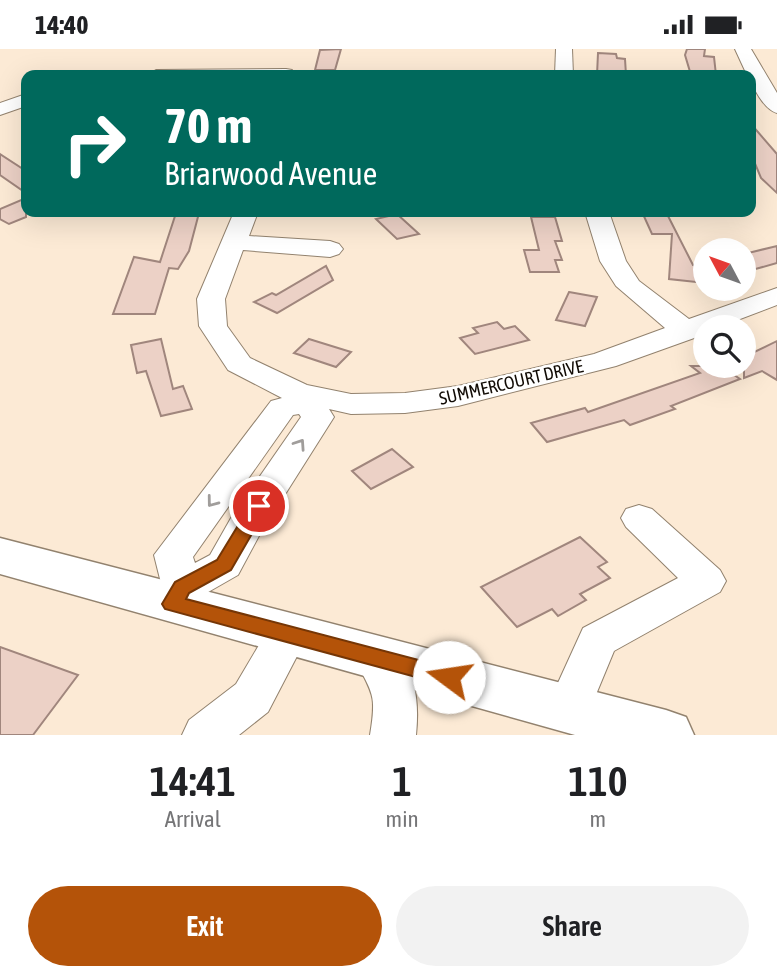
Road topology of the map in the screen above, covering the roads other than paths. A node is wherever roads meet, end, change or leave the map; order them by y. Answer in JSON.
{"nodes":[{"id":1,"x":559,"y":49,"type":"edge"},
{"id":2,"x":743,"y":49,"type":"edge"},
{"id":3,"x":287,"y":69,"type":"edge"},
{"id":4,"x":265,"y":70,"type":"edge"},
{"id":5,"x":563,"y":70,"type":"edge"},
{"id":6,"x":753,"y":70,"type":"edge"},
{"id":7,"x":756,"y":76,"type":"edge"},
{"id":8,"x":21,"y":102,"type":"edge"},
{"id":9,"x":777,"y":107,"type":"edge"},
{"id":10,"x":0,"y":109,"type":"edge"},
{"id":11,"x":244,"y":217,"type":"edge"},
{"id":12,"x":599,"y":217,"type":"edge"},
{"id":13,"x":233,"y":242,"type":"junction"},
{"id":14,"x":330,"y":249,"type":"dead end"},
{"id":15,"x":777,"y":296,"type":"edge"},
{"id":16,"x":687,"y":331,"type":"junction"},
{"id":17,"x":309,"y":398,"type":"junction"},
{"id":18,"x":639,"y":518,"type":"dead end"},
{"id":19,"x":1,"y":558,"type":"edge"},
{"id":20,"x":177,"y":596,"type":"junction"},
{"id":21,"x":287,"y":635,"type":"junction"},
{"id":22,"x":376,"y":659,"type":"junction"},
{"id":23,"x":569,"y":708,"type":"junction"},
{"id":24,"x":205,"y":735,"type":"edge"},
{"id":25,"x":393,"y":735,"type":"edge"},
{"id":26,"x":666,"y":735,"type":"edge"}],
"edges":[{"from":1,"to":5,"type":"street"},
{"from":2,"to":6,"type":"street"},
{"from":3,"to":4,"type":"street"},
{"from":7,"to":9,"type":"street"},
{"from":8,"to":10,"type":"street"},
{"from":11,"to":13,"type":"street","name":"SUMMERCOURT DRIVE"},
{"from":12,"to":16,"type":"street"},
{"from":13,"to":14,"type":"street"},
{"from":13,"to":17,"type":"street","name":"SUMMERCOURT DRIVE"},
{"from":15,"to":16,"type":"street","name":"SUMMERCOURT DRIVE"},
{"from":16,"to":17,"type":"street","name":"SUMMERCOURT DRIVE"},
{"from":17,"to":20,"type":"street"},
{"from":18,"to":23,"type":"street"},
{"from":19,"to":20,"type":"main road"},
{"from":20,"to":21,"type":"main road"},
{"from":21,"to":22,"type":"main road"},
{"from":21,"to":24,"type":"street"},
{"from":22,"to":23,"type":"main road"},
{"from":22,"to":25,"type":"street"},
{"from":23,"to":26,"type":"main road"}]}
